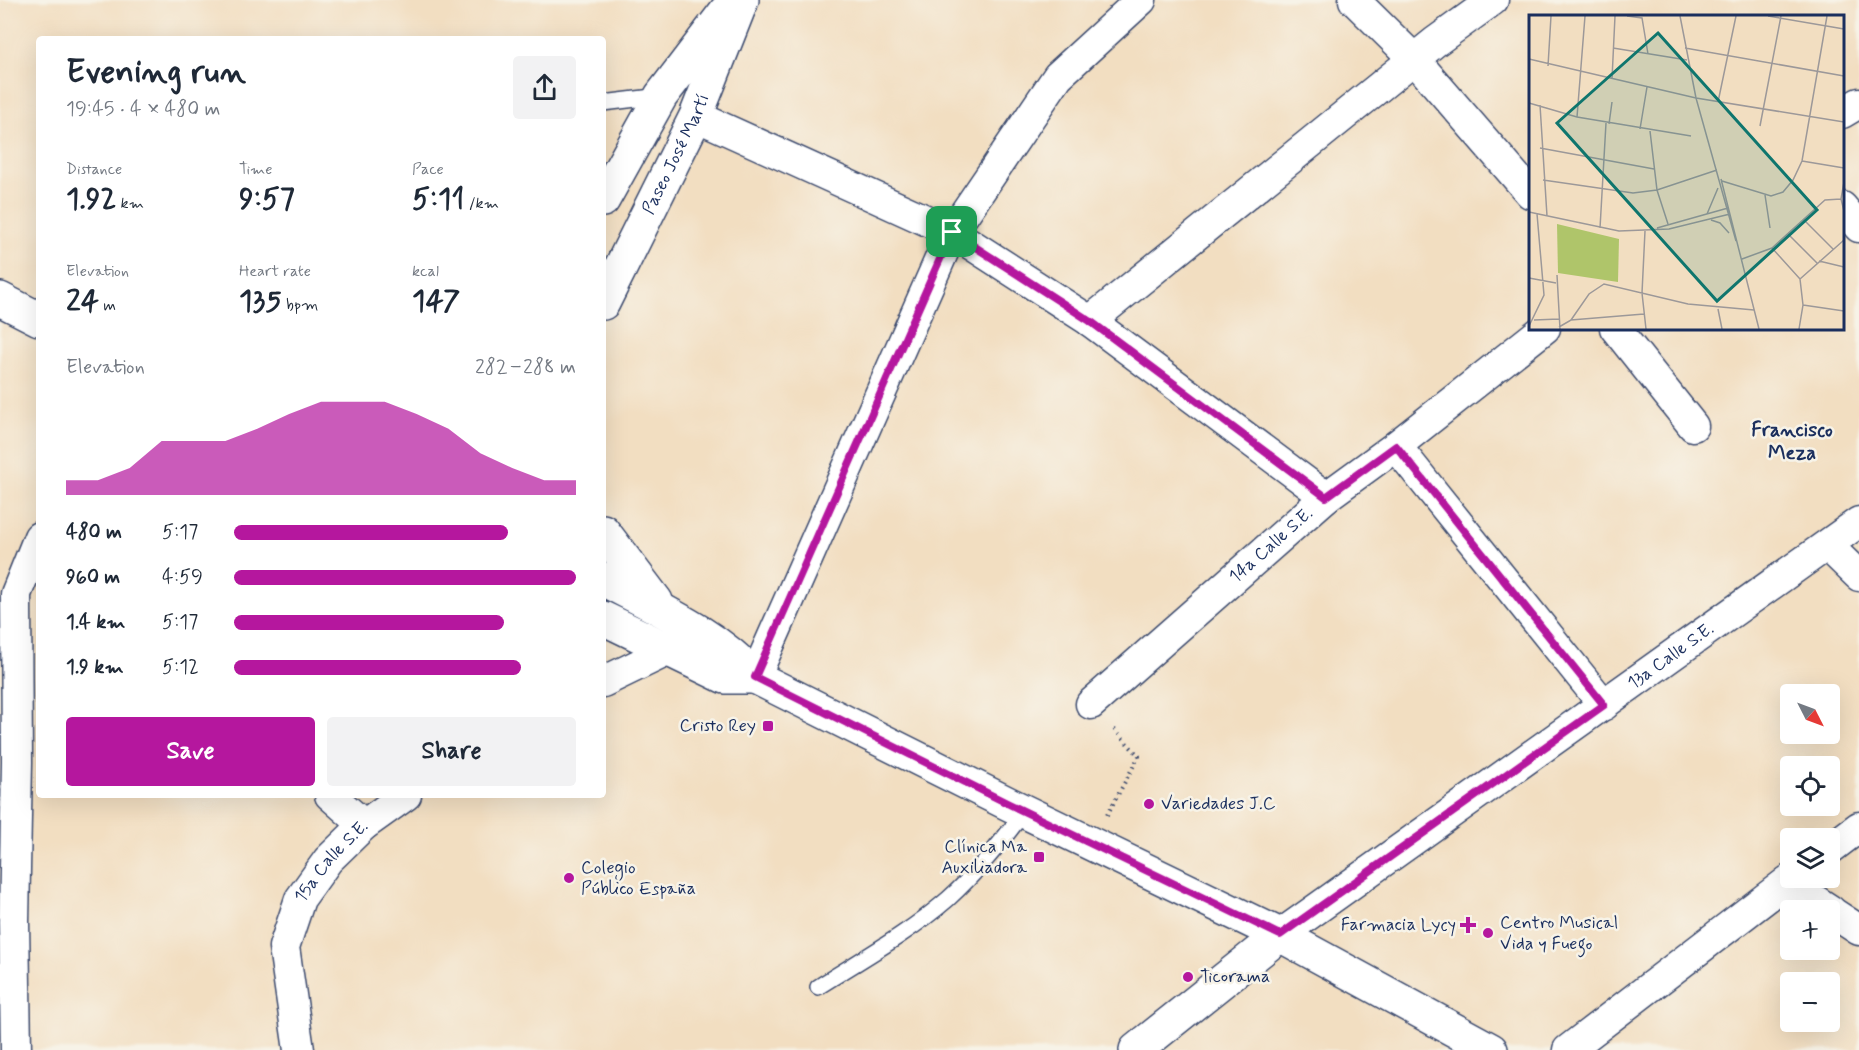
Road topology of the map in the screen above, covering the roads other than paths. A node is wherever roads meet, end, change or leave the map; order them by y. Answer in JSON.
{"nodes":[{"id":1,"x":735,"y":0,"type":"edge"},
{"id":2,"x":742,"y":0,"type":"edge"},
{"id":3,"x":1141,"y":0,"type":"edge"},
{"id":4,"x":1354,"y":0,"type":"edge"},
{"id":5,"x":1493,"y":0,"type":"edge"},
{"id":6,"x":1414,"y":59,"type":"junction"},
{"id":7,"x":661,"y":96,"type":"junction"},
{"id":8,"x":606,"y":103,"type":"edge"},
{"id":9,"x":1859,"y":104,"type":"edge"},
{"id":10,"x":1844,"y":112,"type":"edge"},
{"id":11,"x":696,"y":116,"type":"junction"},
{"id":12,"x":1529,"y":192,"type":"edge"},
{"id":13,"x":606,"y":195,"type":"edge"},
{"id":14,"x":1844,"y":209,"type":"edge"},
{"id":15,"x":1859,"y":227,"type":"edge"},
{"id":16,"x":952,"y":232,"type":"junction"},
{"id":17,"x":606,"y":297,"type":"edge"},
{"id":18,"x":0,"y":298,"type":"edge"},
{"id":19,"x":36,"y":317,"type":"edge"},
{"id":20,"x":1090,"y":321,"type":"junction"},
{"id":21,"x":1542,"y":330,"type":"edge"},
{"id":22,"x":1617,"y":330,"type":"edge"},
{"id":23,"x":1693,"y":426,"type":"dead end"},
{"id":24,"x":1396,"y":446,"type":"junction"},
{"id":25,"x":1326,"y":497,"type":"junction"},
{"id":26,"x":1859,"y":522,"type":"edge"},
{"id":27,"x":606,"y":535,"type":"edge"},
{"id":28,"x":36,"y":543,"type":"edge"},
{"id":29,"x":1828,"y":546,"type":"junction"},
{"id":30,"x":1859,"y":576,"type":"edge"},
{"id":31,"x":606,"y":581,"type":"edge"},
{"id":32,"x":8,"y":594,"type":"edge"},
{"id":33,"x":667,"y":614,"type":"junction"},
{"id":34,"x":606,"y":619,"type":"edge"},
{"id":35,"x":669,"y":650,"type":"junction"},
{"id":36,"x":755,"y":677,"type":"junction"},
{"id":37,"x":606,"y":681,"type":"edge"},
{"id":38,"x":1091,"y":704,"type":"road end"},
{"id":39,"x":1604,"y":705,"type":"junction"},
{"id":40,"x":9,"y":763,"type":"edge"},
{"id":41,"x":333,"y":798,"type":"edge"},
{"id":42,"x":402,"y":798,"type":"edge"},
{"id":43,"x":1024,"y":812,"type":"junction"},
{"id":44,"x":364,"y":825,"type":"junction"},
{"id":45,"x":1859,"y":826,"type":"edge"},
{"id":46,"x":1840,"y":841,"type":"edge"},
{"id":47,"x":1780,"y":888,"type":"edge"},
{"id":48,"x":1800,"y":888,"type":"edge"},
{"id":49,"x":1816,"y":900,"type":"edge"},
{"id":50,"x":1840,"y":918,"type":"edge"},
{"id":51,"x":7,"y":923,"type":"edge"},
{"id":52,"x":1859,"y":930,"type":"edge"},
{"id":53,"x":1280,"y":935,"type":"junction"},
{"id":54,"x":818,"y":987,"type":"dead end"},
{"id":55,"x":1144,"y":1048,"type":"edge"},
{"id":56,"x":16,"y":1050,"type":"edge"},
{"id":57,"x":299,"y":1050,"type":"edge"},
{"id":58,"x":1491,"y":1050,"type":"edge"},
{"id":59,"x":1568,"y":1050,"type":"edge"}],
"edges":[{"from":1,"to":7,"type":"main road","name":"Paseo José Martí"},
{"from":2,"to":11,"type":"main road","name":"Paseo José Martí"},
{"from":3,"to":16,"type":"street"},
{"from":4,"to":6,"type":"street"},
{"from":5,"to":6,"type":"street"},
{"from":6,"to":12,"type":"street"},
{"from":6,"to":20,"type":"street"},
{"from":7,"to":8,"type":"lane"},
{"from":7,"to":13,"type":"main road","name":"Paseo José Martí"},
{"from":9,"to":10,"type":"street"},
{"from":11,"to":16,"type":"street"},
{"from":11,"to":17,"type":"main road","name":"Paseo José Martí"},
{"from":14,"to":15,"type":"street"},
{"from":16,"to":20,"type":"street"},
{"from":16,"to":36,"type":"street"},
{"from":18,"to":19,"type":"main road"},
{"from":20,"to":25,"type":"street"},
{"from":21,"to":24,"type":"street","name":"14a Calle S.E."},
{"from":22,"to":23,"type":"street"},
{"from":24,"to":25,"type":"street","name":"14a Calle S.E."},
{"from":24,"to":39,"type":"street"},
{"from":25,"to":38,"type":"street","name":"14a Calle S.E."},
{"from":26,"to":29,"type":"street","name":"13a Calle S.E."},
{"from":27,"to":33,"type":"main road"},
{"from":28,"to":32,"type":"street"},
{"from":29,"to":30,"type":"street"},
{"from":29,"to":39,"type":"street","name":"13a Calle S.E."},
{"from":31,"to":33,"type":"main road"},
{"from":32,"to":40,"type":"street"},
{"from":33,"to":36,"type":"main road"},
{"from":34,"to":35,"type":"main road"},
{"from":35,"to":36,"type":"main road"},
{"from":35,"to":37,"type":"street"},
{"from":36,"to":43,"type":"main road"},
{"from":39,"to":53,"type":"street","name":"13a Calle S.E."},
{"from":40,"to":51,"type":"street"},
{"from":41,"to":44,"type":"street"},
{"from":42,"to":44,"type":"street","name":"15a Calle S.E."},
{"from":43,"to":53,"type":"main road"},
{"from":43,"to":54,"type":"lane"},
{"from":44,"to":57,"type":"street","name":"15a Calle S.E."},
{"from":45,"to":46,"type":"street"},
{"from":47,"to":59,"type":"street"},
{"from":48,"to":49,"type":"street"},
{"from":50,"to":52,"type":"street"},
{"from":51,"to":56,"type":"street"},
{"from":53,"to":55,"type":"main road","name":"13a Calle S.E."},
{"from":53,"to":58,"type":"main road"}]}
